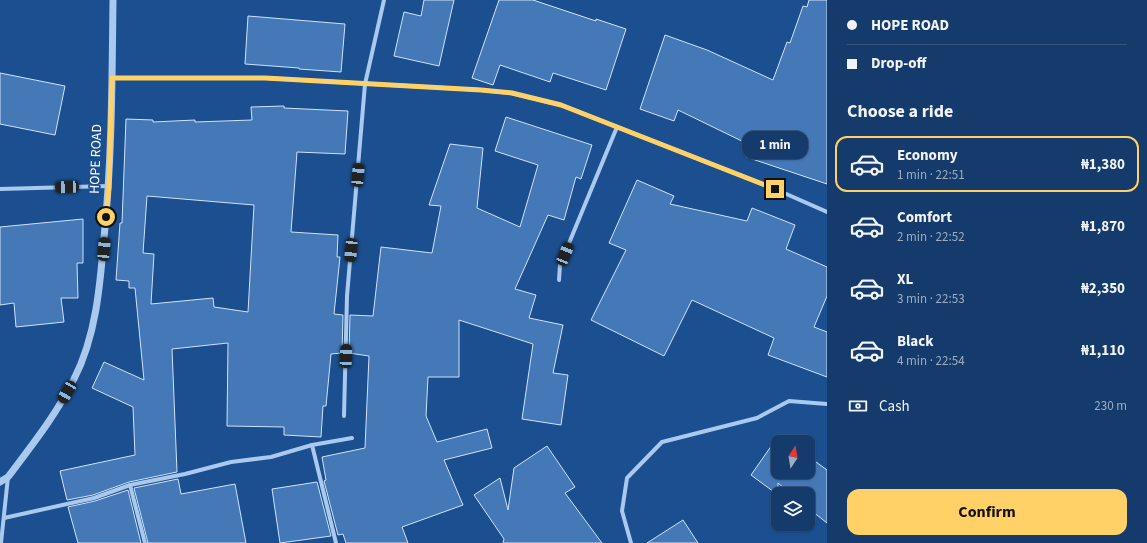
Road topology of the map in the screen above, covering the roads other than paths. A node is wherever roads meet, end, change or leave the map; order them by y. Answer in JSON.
{"nodes":[{"id":1,"x":113,"y":0,"type":"edge"},
{"id":2,"x":384,"y":0,"type":"edge"},
{"id":3,"x":112,"y":78,"type":"junction"},
{"id":4,"x":365,"y":84,"type":"junction"},
{"id":5,"x":617,"y":127,"type":"junction"},
{"id":6,"x":109,"y":186,"type":"junction"},
{"id":7,"x":0,"y":189,"type":"edge"},
{"id":8,"x":827,"y":212,"type":"edge"},
{"id":9,"x":560,"y":280,"type":"dead end"},
{"id":10,"x":827,"y":404,"type":"edge"},
{"id":11,"x":344,"y":416,"type":"dead end"},
{"id":12,"x":352,"y":438,"type":"dead end"},
{"id":13,"x":312,"y":445,"type":"junction"},
{"id":14,"x":8,"y":477,"type":"junction"},
{"id":15,"x":0,"y":482,"type":"edge"},
{"id":16,"x":130,"y":485,"type":"junction"},
{"id":17,"x":4,"y":518,"type":"junction"},
{"id":18,"x":1,"y":543,"type":"edge"},
{"id":19,"x":145,"y":543,"type":"edge"},
{"id":20,"x":336,"y":543,"type":"edge"},
{"id":21,"x":631,"y":543,"type":"edge"}],
"edges":[{"from":1,"to":3,"type":"street","name":"HOPE ROAD"},
{"from":2,"to":4,"type":"street"},
{"from":3,"to":4,"type":"street"},
{"from":3,"to":6,"type":"street","name":"HOPE ROAD"},
{"from":4,"to":5,"type":"street"},
{"from":4,"to":11,"type":"street"},
{"from":5,"to":8,"type":"street"},
{"from":5,"to":9,"type":"street"},
{"from":6,"to":7,"type":"street"},
{"from":6,"to":14,"type":"street","name":"HOPE ROAD"},
{"from":10,"to":21,"type":"street"},
{"from":12,"to":13,"type":"street"},
{"from":13,"to":16,"type":"street"},
{"from":13,"to":20,"type":"street"},
{"from":14,"to":15,"type":"street","name":"HOPE ROAD"},
{"from":14,"to":17,"type":"street"},
{"from":16,"to":17,"type":"street"},
{"from":16,"to":19,"type":"street"},
{"from":17,"to":18,"type":"street"}]}
